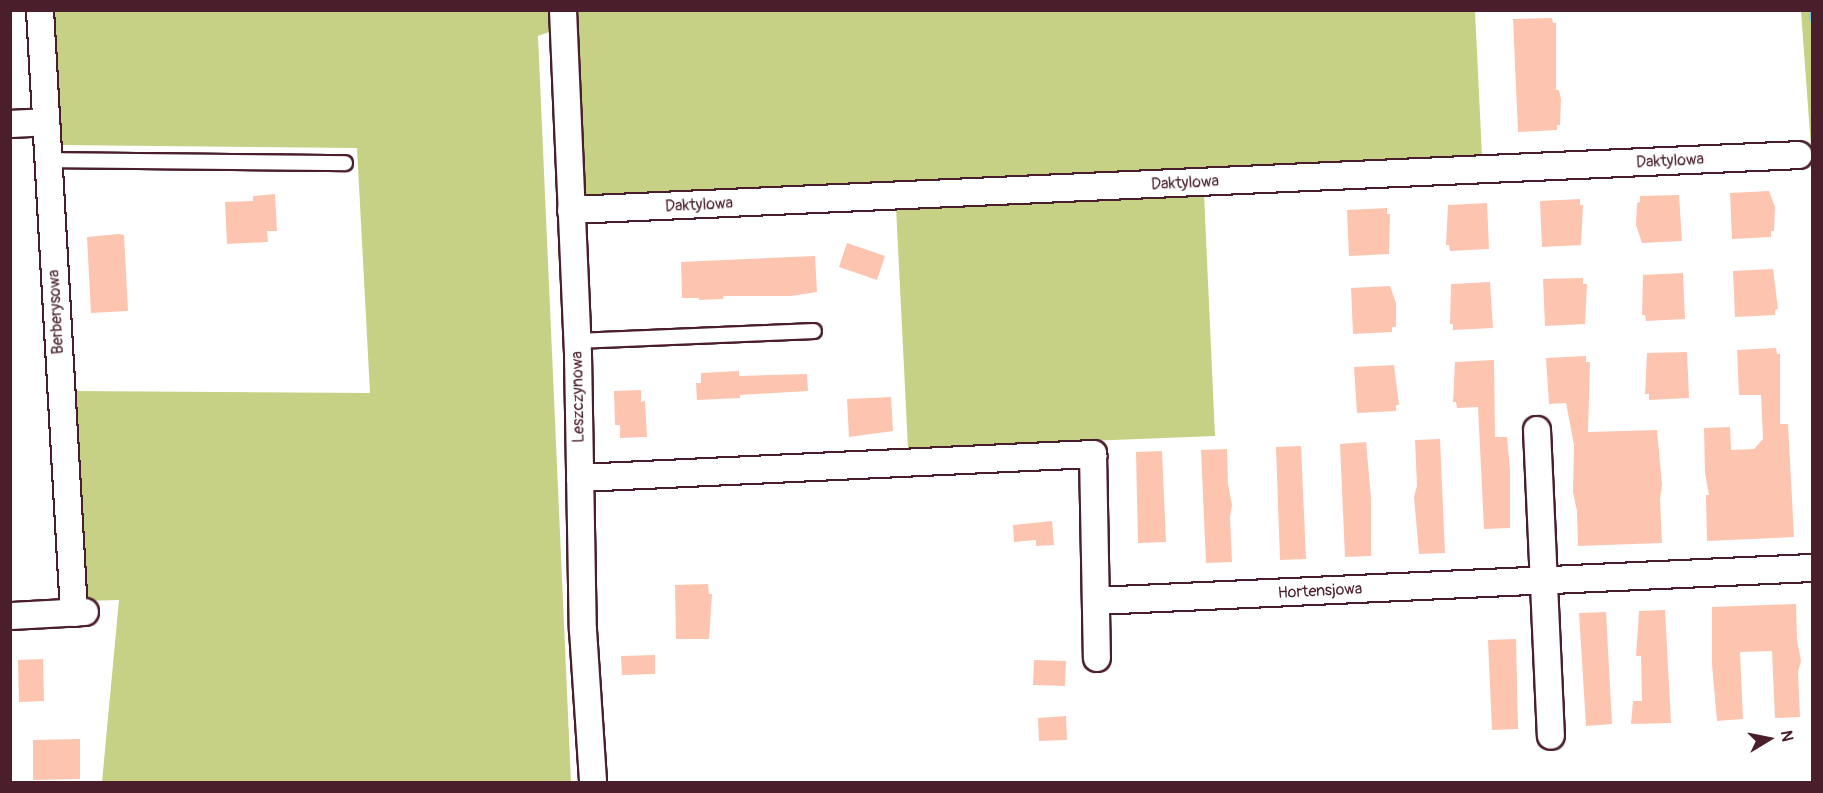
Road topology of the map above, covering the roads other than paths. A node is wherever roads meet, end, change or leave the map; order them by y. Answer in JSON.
{"nodes":[{"id":1,"x":40,"y":10,"type":"edge"},
{"id":2,"x":563,"y":10,"type":"edge"},
{"id":3,"x":46,"y":122,"type":"junction"},
{"id":4,"x":10,"y":124,"type":"edge"},
{"id":5,"x":1799,"y":155,"type":"dead end"},
{"id":6,"x":47,"y":160,"type":"junction"},
{"id":7,"x":345,"y":163,"type":"dead end"},
{"id":8,"x":571,"y":210,"type":"junction"},
{"id":9,"x":814,"y":332,"type":"dead end"},
{"id":10,"x":577,"y":341,"type":"junction"},
{"id":11,"x":1537,"y":430,"type":"dead end"},
{"id":12,"x":580,"y":478,"type":"junction"},
{"id":13,"x":1812,"y":568,"type":"edge"},
{"id":14,"x":1544,"y":581,"type":"junction"},
{"id":15,"x":1096,"y":601,"type":"junction"},
{"id":16,"x":10,"y":616,"type":"edge"},
{"id":17,"x":1097,"y":658,"type":"dead end"},
{"id":18,"x":1551,"y":736,"type":"dead end"},
{"id":19,"x":593,"y":783,"type":"edge"}],
"edges":[{"from":1,"to":3,"type":"street","name":"Berberysowa"},
{"from":2,"to":8,"type":"street","name":"Leszczynowa"},
{"from":3,"to":4,"type":"street"},
{"from":3,"to":6,"type":"street","name":"Berberysowa"},
{"from":5,"to":8,"type":"street","name":"Daktylowa"},
{"from":6,"to":7,"type":"lane"},
{"from":6,"to":16,"type":"street","name":"Berberysowa"},
{"from":8,"to":10,"type":"street","name":"Leszczynowa"},
{"from":9,"to":10,"type":"lane"},
{"from":10,"to":12,"type":"street","name":"Leszczynowa"},
{"from":11,"to":14,"type":"street"},
{"from":12,"to":15,"type":"street"},
{"from":12,"to":19,"type":"street","name":"Leszczynowa"},
{"from":13,"to":14,"type":"street","name":"Hortensjowa"},
{"from":14,"to":15,"type":"street","name":"Hortensjowa"},
{"from":14,"to":18,"type":"street"},
{"from":15,"to":17,"type":"street"}]}
